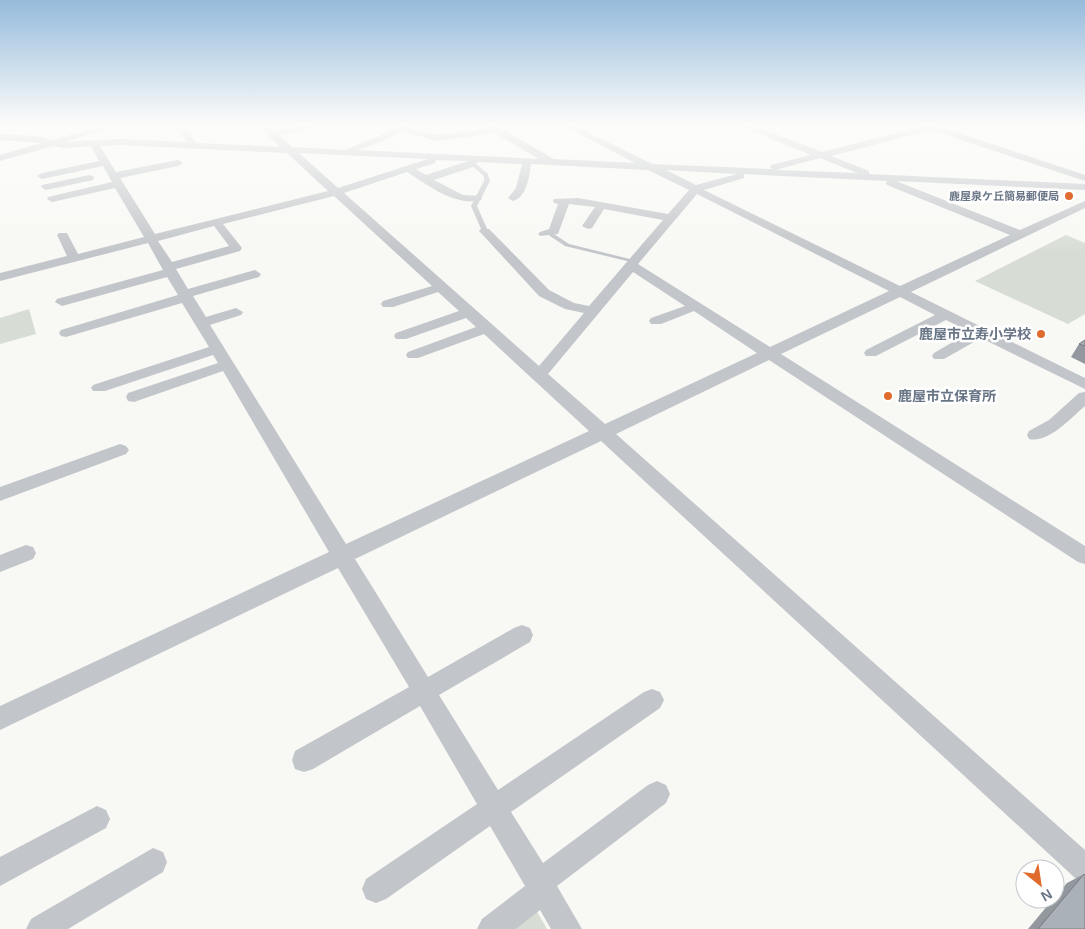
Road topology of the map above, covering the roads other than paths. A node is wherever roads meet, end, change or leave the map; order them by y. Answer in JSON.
{"nodes":[{"id":1,"x":84,"y":167,"type":"edge"},
{"id":2,"x":108,"y":167,"type":"edge"},
{"id":3,"x":165,"y":167,"type":"edge"},
{"id":4,"x":309,"y":167,"type":"edge"},
{"id":5,"x":413,"y":167,"type":"edge"},
{"id":6,"x":455,"y":167,"type":"edge"},
{"id":7,"x":478,"y":167,"type":"edge"},
{"id":8,"x":526,"y":167,"type":"edge"},
{"id":9,"x":651,"y":167,"type":"edge"},
{"id":10,"x":659,"y":167,"type":"edge"},
{"id":11,"x":775,"y":167,"type":"edge"},
{"id":12,"x":853,"y":167,"type":"edge"},
{"id":13,"x":1053,"y":167,"type":"edge"},
{"id":14,"x":408,"y":169,"type":"junction"},
{"id":15,"x":758,"y":172,"type":"junction"},
{"id":16,"x":174,"y":174,"type":"dead end"},
{"id":17,"x":42,"y":176,"type":"dead end"},
{"id":18,"x":879,"y":178,"type":"junction"},
{"id":19,"x":1085,"y":178,"type":"edge"},
{"id":20,"x":425,"y":179,"type":"junction"},
{"id":21,"x":147,"y":180,"type":"dead end"},
{"id":22,"x":119,"y":183,"type":"junction"},
{"id":23,"x":46,"y":187,"type":"dead end"},
{"id":24,"x":1085,"y":187,"type":"edge"},
{"id":25,"x":695,"y":188,"type":"junction"},
{"id":26,"x":336,"y":192,"type":"junction"},
{"id":27,"x":477,"y":198,"type":"junction"},
{"id":28,"x":513,"y":198,"type":"dead end"},
{"id":29,"x":52,"y":199,"type":"dead end"},
{"id":30,"x":1085,"y":204,"type":"edge"},
{"id":31,"x":72,"y":206,"type":"dead end"},
{"id":32,"x":601,"y":206,"type":"junction"},
{"id":33,"x":1070,"y":211,"type":"junction"},
{"id":34,"x":1085,"y":216,"type":"edge"},
{"id":35,"x":670,"y":218,"type":"junction"},
{"id":36,"x":216,"y":222,"type":"junction"},
{"id":37,"x":588,"y":226,"type":"dead end"},
{"id":38,"x":485,"y":231,"type":"joint"},
{"id":39,"x":547,"y":234,"type":"joint"},
{"id":40,"x":63,"y":235,"type":"dead end"},
{"id":41,"x":1021,"y":235,"type":"junction"},
{"id":42,"x":151,"y":238,"type":"junction"},
{"id":43,"x":74,"y":258,"type":"junction"},
{"id":44,"x":633,"y":263,"type":"junction"},
{"id":45,"x":170,"y":269,"type":"junction"},
{"id":46,"x":255,"y":274,"type":"dead end"},
{"id":47,"x":0,"y":277,"type":"edge"},
{"id":48,"x":441,"y":286,"type":"junction"},
{"id":49,"x":900,"y":292,"type":"junction"},
{"id":50,"x":186,"y":296,"type":"junction"},
{"id":51,"x":62,"y":302,"type":"dead end"},
{"id":52,"x":388,"y":304,"type":"dead end"},
{"id":53,"x":696,"y":306,"type":"junction"},
{"id":54,"x":592,"y":311,"type":"junction"},
{"id":55,"x":236,"y":312,"type":"dead end"},
{"id":56,"x":469,"y":312,"type":"junction"},
{"id":57,"x":945,"y":315,"type":"junction"},
{"id":58,"x":656,"y":321,"type":"dead end"},
{"id":59,"x":202,"y":323,"type":"junction"},
{"id":60,"x":487,"y":328,"type":"junction"},
{"id":61,"x":66,"y":332,"type":"dead end"},
{"id":62,"x":981,"y":332,"type":"junction"},
{"id":63,"x":401,"y":336,"type":"dead end"},
{"id":64,"x":771,"y":354,"type":"junction"},
{"id":65,"x":871,"y":354,"type":"dead end"},
{"id":66,"x":413,"y":355,"type":"dead end"},
{"id":67,"x":939,"y":356,"type":"dead end"},
{"id":68,"x":222,"y":357,"type":"junction"},
{"id":69,"x":539,"y":375,"type":"junction"},
{"id":70,"x":1085,"y":384,"type":"edge"},
{"id":71,"x":99,"y":388,"type":"dead end"},
{"id":72,"x":134,"y":397,"type":"dead end"},
{"id":73,"x":1085,"y":397,"type":"edge"},
{"id":74,"x":602,"y":432,"type":"junction"},
{"id":75,"x":1035,"y":435,"type":"dead end"},
{"id":76,"x":120,"y":450,"type":"dead end"},
{"id":77,"x":0,"y":494,"type":"edge"},
{"id":78,"x":26,"y":553,"type":"dead end"},
{"id":79,"x":342,"y":556,"type":"junction"},
{"id":80,"x":1085,"y":556,"type":"edge"},
{"id":81,"x":0,"y":564,"type":"edge"},
{"id":82,"x":522,"y":635,"type":"dead end"},
{"id":83,"x":424,"y":691,"type":"junction"},
{"id":84,"x":652,"y":700,"type":"dead end"},
{"id":85,"x":0,"y":718,"type":"edge"},
{"id":86,"x":304,"y":760,"type":"dead end"},
{"id":87,"x":657,"y":794,"type":"dead end"},
{"id":88,"x":494,"y":809,"type":"junction"},
{"id":89,"x":97,"y":819,"type":"dead end"},
{"id":90,"x":153,"y":862,"type":"dead end"},
{"id":91,"x":1085,"y":868,"type":"edge"},
{"id":92,"x":0,"y":872,"type":"edge"},
{"id":93,"x":541,"y":886,"type":"junction"},
{"id":94,"x":376,"y":889,"type":"dead end"},
{"id":95,"x":41,"y":929,"type":"edge"},
{"id":96,"x":492,"y":929,"type":"edge"},
{"id":97,"x":567,"y":929,"type":"edge"}],
"edges":[{"from":1,"to":17,"type":"street"},
{"from":2,"to":22,"type":"street"},
{"from":3,"to":22,"type":"street"},
{"from":4,"to":26,"type":"street"},
{"from":5,"to":14,"type":"street"},
{"from":6,"to":20,"type":"street"},
{"from":7,"to":27,"type":"lane"},
{"from":8,"to":28,"type":"street"},
{"from":9,"to":25,"type":"street"},
{"from":10,"to":15,"type":"street"},
{"from":11,"to":15,"type":"street"},
{"from":12,"to":18,"type":"street"},
{"from":13,"to":19,"type":"street"},
{"from":14,"to":20,"type":"street"},
{"from":14,"to":26,"type":"street"},
{"from":15,"to":18,"type":"street"},
{"from":15,"to":25,"type":"street"},
{"from":16,"to":21,"type":"street"},
{"from":18,"to":24,"type":"street"},
{"from":18,"to":41,"type":"street"},
{"from":20,"to":27,"type":"street"},
{"from":22,"to":23,"type":"street"},
{"from":22,"to":29,"type":"street"},
{"from":22,"to":31,"type":"street"},
{"from":22,"to":42,"type":"street"},
{"from":25,"to":35,"type":"street"},
{"from":25,"to":49,"type":"street"},
{"from":26,"to":36,"type":"street"},
{"from":26,"to":48,"type":"street"},
{"from":27,"to":38,"type":"lane"},
{"from":30,"to":33,"type":"street"},
{"from":32,"to":35,"type":"street"},
{"from":32,"to":37,"type":"street"},
{"from":32,"to":39,"type":"street"},
{"from":33,"to":34,"type":"street"},
{"from":33,"to":41,"type":"street"},
{"from":35,"to":44,"type":"street"},
{"from":36,"to":42,"type":"street"},
{"from":36,"to":45,"type":"street"},
{"from":38,"to":54,"type":"street"},
{"from":39,"to":44,"type":"lane"},
{"from":40,"to":43,"type":"street"},
{"from":41,"to":49,"type":"street"},
{"from":42,"to":43,"type":"street"},
{"from":42,"to":45,"type":"street"},
{"from":43,"to":47,"type":"street"},
{"from":44,"to":53,"type":"street"},
{"from":44,"to":54,"type":"street"},
{"from":45,"to":50,"type":"street"},
{"from":45,"to":51,"type":"street"},
{"from":46,"to":50,"type":"street"},
{"from":48,"to":52,"type":"street"},
{"from":48,"to":56,"type":"street"},
{"from":49,"to":57,"type":"street"},
{"from":49,"to":64,"type":"street"},
{"from":50,"to":59,"type":"street"},
{"from":50,"to":61,"type":"street"},
{"from":53,"to":58,"type":"street"},
{"from":53,"to":64,"type":"street"},
{"from":54,"to":69,"type":"street"},
{"from":55,"to":59,"type":"street"},
{"from":56,"to":60,"type":"street"},
{"from":56,"to":63,"type":"street"},
{"from":57,"to":62,"type":"street"},
{"from":57,"to":65,"type":"street"},
{"from":59,"to":68,"type":"street"},
{"from":60,"to":66,"type":"street"},
{"from":60,"to":69,"type":"street"},
{"from":62,"to":67,"type":"street"},
{"from":62,"to":70,"type":"street"},
{"from":64,"to":74,"type":"street"},
{"from":64,"to":80,"type":"street"},
{"from":68,"to":71,"type":"street"},
{"from":68,"to":72,"type":"street"},
{"from":68,"to":79,"type":"street"},
{"from":69,"to":74,"type":"street"},
{"from":73,"to":75,"type":"street"},
{"from":74,"to":79,"type":"street"},
{"from":74,"to":91,"type":"street"},
{"from":76,"to":77,"type":"street"},
{"from":78,"to":81,"type":"street"},
{"from":79,"to":83,"type":"street"},
{"from":79,"to":85,"type":"street"},
{"from":82,"to":83,"type":"street"},
{"from":83,"to":86,"type":"street"},
{"from":83,"to":88,"type":"street"},
{"from":84,"to":88,"type":"street"},
{"from":87,"to":93,"type":"street"},
{"from":88,"to":93,"type":"street"},
{"from":88,"to":94,"type":"street"},
{"from":89,"to":92,"type":"street"},
{"from":90,"to":95,"type":"street"},
{"from":93,"to":96,"type":"street"},
{"from":93,"to":97,"type":"street"}]}
